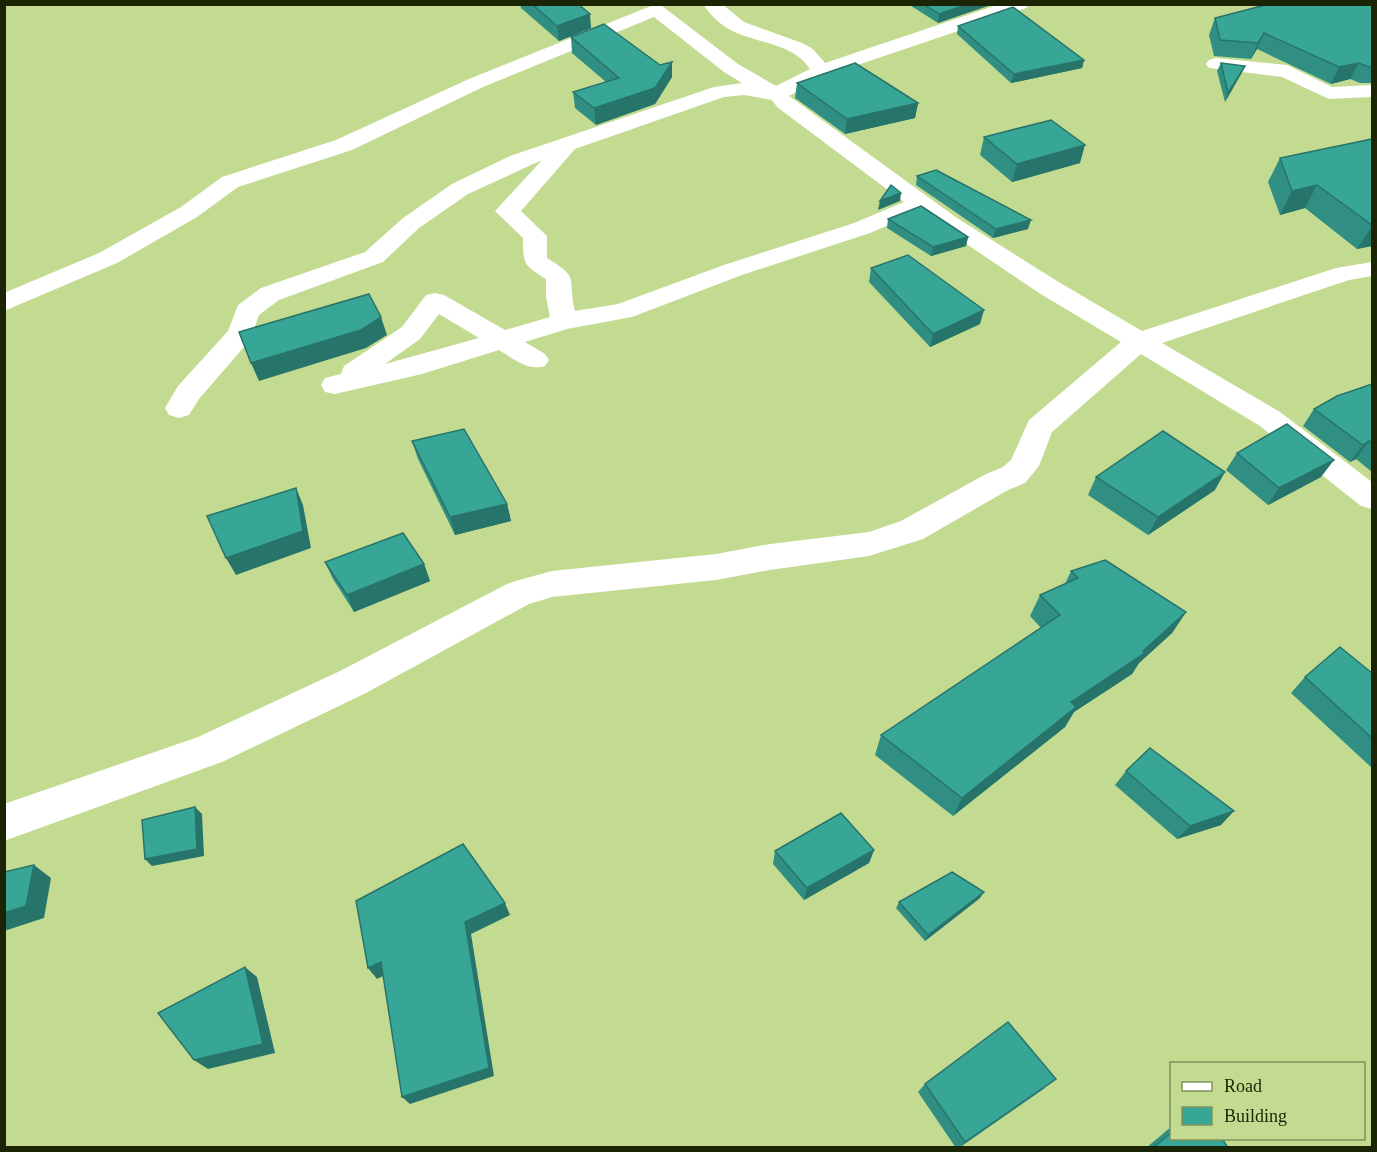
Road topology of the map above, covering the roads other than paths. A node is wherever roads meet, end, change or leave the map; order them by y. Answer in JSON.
{"nodes":[{"id":1,"x":712,"y":4,"type":"edge"},
{"id":2,"x":1015,"y":5,"type":"edge"},
{"id":3,"x":755,"y":11,"type":"dead end"},
{"id":4,"x":734,"y":25,"type":"junction"},
{"id":5,"x":1216,"y":64,"type":"dead end"},
{"id":6,"x":821,"y":71,"type":"junction"},
{"id":7,"x":1372,"y":91,"type":"edge"},
{"id":8,"x":779,"y":96,"type":"junction"},
{"id":9,"x":567,"y":145,"type":"junction"},
{"id":10,"x":921,"y":203,"type":"junction"},
{"id":11,"x":1372,"y":269,"type":"edge"},
{"id":12,"x":4,"y":303,"type":"edge"},
{"id":13,"x":564,"y":321,"type":"junction"},
{"id":14,"x":500,"y":340,"type":"junction"},
{"id":15,"x":1138,"y":342,"type":"junction"},
{"id":16,"x":535,"y":360,"type":"dead end"},
{"id":17,"x":179,"y":408,"type":"dead end"},
{"id":18,"x":1372,"y":498,"type":"edge"},
{"id":19,"x":4,"y":823,"type":"edge"}],
"edges":[{"from":1,"to":4,"type":"street"},
{"from":2,"to":6,"type":"street"},
{"from":3,"to":4,"type":"street"},
{"from":4,"to":6,"type":"street"},
{"from":5,"to":7,"type":"street"},
{"from":6,"to":8,"type":"street"},
{"from":8,"to":9,"type":"street"},
{"from":8,"to":10,"type":"street"},
{"from":8,"to":12,"type":"street"},
{"from":9,"to":13,"type":"street"},
{"from":9,"to":17,"type":"street"},
{"from":10,"to":13,"type":"street"},
{"from":10,"to":15,"type":"street"},
{"from":11,"to":15,"type":"street"},
{"from":13,"to":14,"type":"street"},
{"from":14,"to":14,"type":"street"},
{"from":14,"to":16,"type":"street"},
{"from":15,"to":18,"type":"street"},
{"from":15,"to":19,"type":"street"}]}
